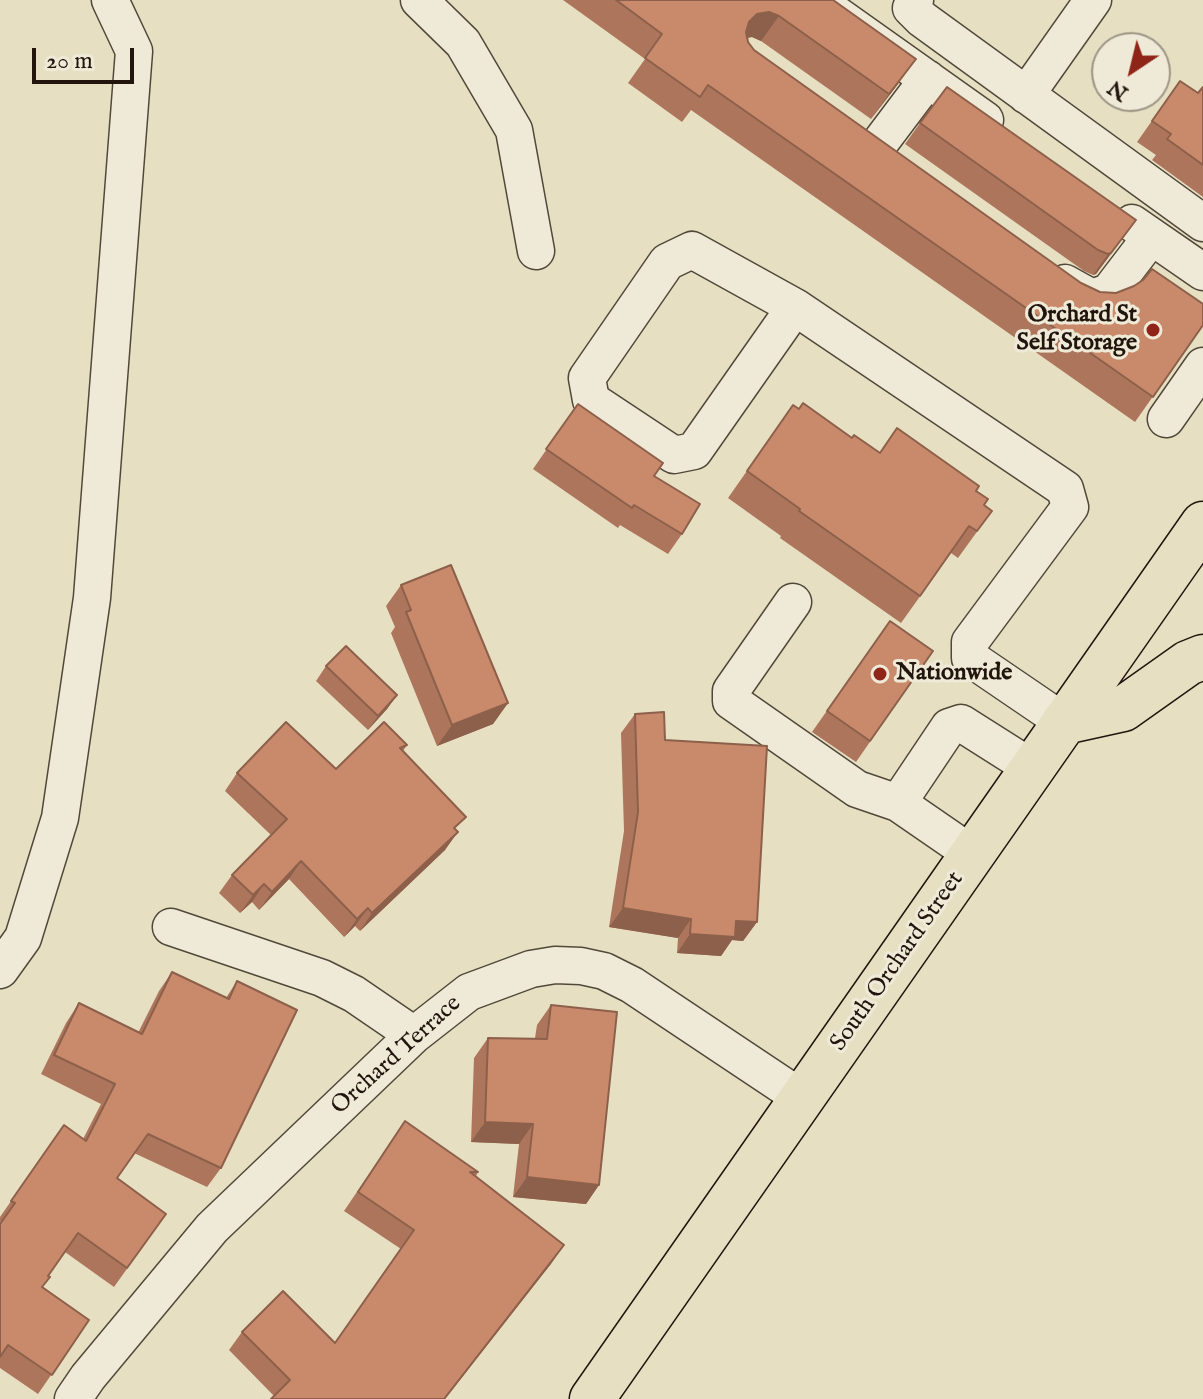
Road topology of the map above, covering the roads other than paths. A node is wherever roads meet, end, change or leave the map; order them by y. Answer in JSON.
{"nodes":[{"id":1,"x":110,"y":0,"type":"edge"},
{"id":2,"x":419,"y":0,"type":"edge"},
{"id":3,"x":915,"y":0,"type":"edge"},
{"id":4,"x":1093,"y":0,"type":"edge"},
{"id":5,"x":829,"y":4,"type":"edge"},
{"id":6,"x":928,"y":79,"type":"junction"},
{"id":7,"x":1026,"y":95,"type":"junction"},
{"id":8,"x":1015,"y":140,"type":"edge"},
{"id":9,"x":876,"y":148,"type":"edge"},
{"id":10,"x":1102,"y":202,"type":"edge"},
{"id":11,"x":1203,"y":223,"type":"edge"},
{"id":12,"x":1151,"y":237,"type":"junction"},
{"id":13,"x":536,"y":251,"type":"dead end"},
{"id":14,"x":1036,"y":263,"type":"edge"},
{"id":15,"x":1203,"y":272,"type":"edge"},
{"id":16,"x":795,"y":307,"type":"junction"},
{"id":17,"x":1203,"y":366,"type":"edge"},
{"id":18,"x":1166,"y":419,"type":"dead end"},
{"id":19,"x":1195,"y":550,"type":"edge"},
{"id":20,"x":793,"y":602,"type":"dead end"},
{"id":21,"x":1203,"y":657,"type":"edge"},
{"id":22,"x":1064,"y":722,"type":"junction"},
{"id":23,"x":1032,"y":768,"type":"junction"},
{"id":24,"x":898,"y":803,"type":"junction"},
{"id":25,"x":972,"y":854,"type":"junction"},
{"id":26,"x":171,"y":927,"type":"dead end"},
{"id":27,"x":0,"y":970,"type":"edge"},
{"id":28,"x":414,"y":1035,"type":"junction"},
{"id":29,"x":803,"y":1099,"type":"junction"},
{"id":30,"x":73,"y":1399,"type":"edge"},
{"id":31,"x":592,"y":1399,"type":"edge"}],
"edges":[{"from":1,"to":27,"type":"street"},
{"from":2,"to":13,"type":"street"},
{"from":3,"to":7,"type":"street"},
{"from":4,"to":7,"type":"street"},
{"from":5,"to":6,"type":"street"},
{"from":6,"to":8,"type":"street"},
{"from":6,"to":9,"type":"street"},
{"from":7,"to":11,"type":"street"},
{"from":10,"to":12,"type":"street"},
{"from":12,"to":14,"type":"street"},
{"from":12,"to":15,"type":"street"},
{"from":16,"to":16,"type":"street"},
{"from":16,"to":22,"type":"street"},
{"from":17,"to":18,"type":"street"},
{"from":19,"to":22,"type":"main road","name":"South Orchard Street"},
{"from":20,"to":24,"type":"street"},
{"from":21,"to":22,"type":"main road"},
{"from":22,"to":23,"type":"main road","name":"South Orchard Street"},
{"from":23,"to":24,"type":"street"},
{"from":23,"to":25,"type":"main road","name":"South Orchard Street"},
{"from":24,"to":25,"type":"street"},
{"from":25,"to":29,"type":"main road","name":"South Orchard Street"},
{"from":26,"to":28,"type":"street"},
{"from":28,"to":29,"type":"street","name":"Orchard Terrace"},
{"from":28,"to":30,"type":"street","name":"Orchard Terrace"},
{"from":29,"to":31,"type":"main road","name":"South Orchard Street"}]}
